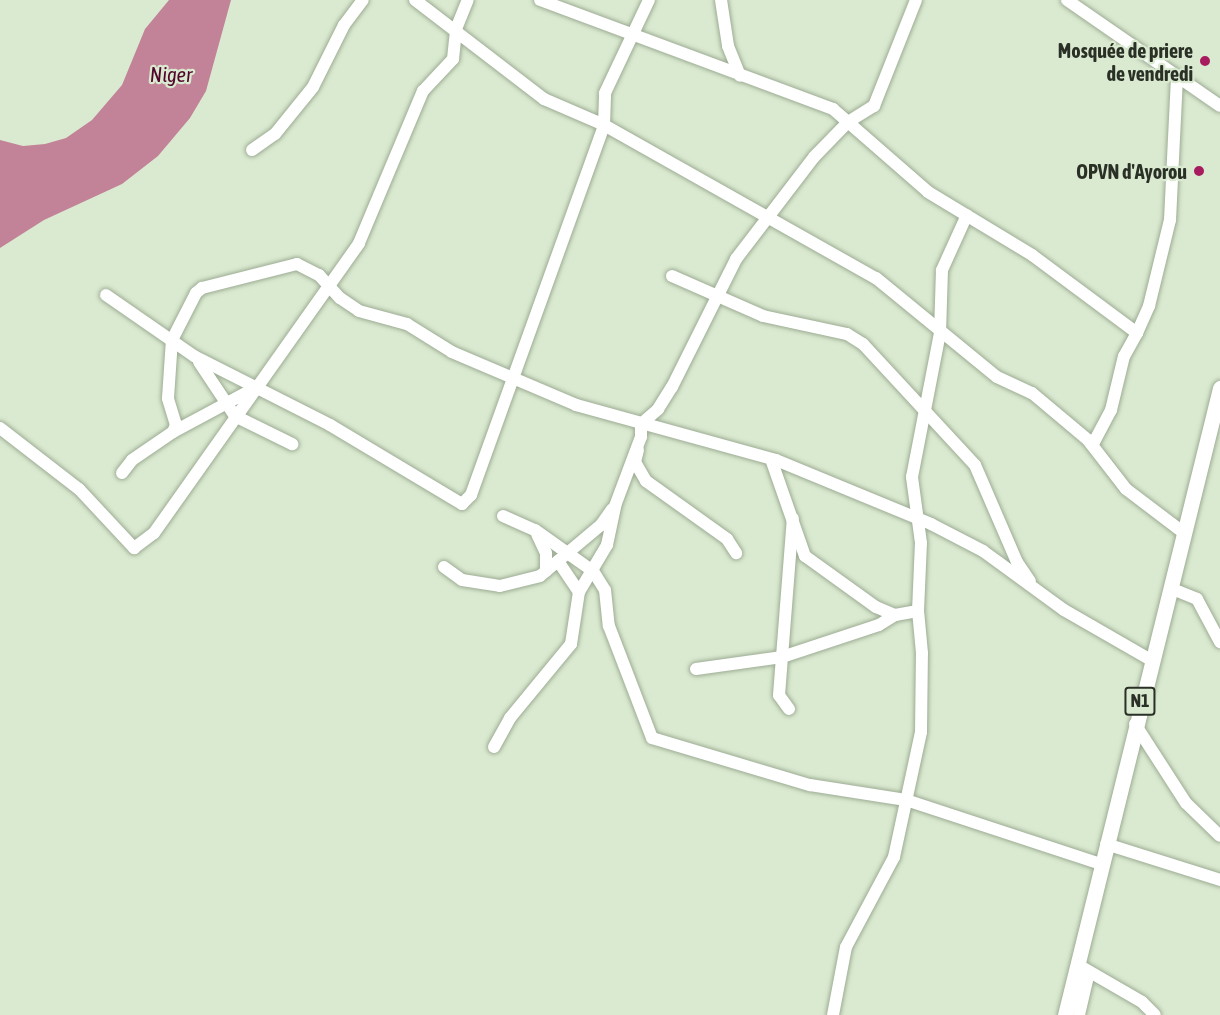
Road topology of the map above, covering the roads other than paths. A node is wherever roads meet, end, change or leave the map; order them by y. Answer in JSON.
{"nodes":[{"id":1,"x":363,"y":0,"type":"edge"},
{"id":2,"x":415,"y":0,"type":"edge"},
{"id":3,"x":468,"y":0,"type":"edge"},
{"id":4,"x":540,"y":0,"type":"edge"},
{"id":5,"x":649,"y":0,"type":"edge"},
{"id":6,"x":721,"y":0,"type":"edge"},
{"id":7,"x":916,"y":0,"type":"edge"},
{"id":8,"x":1067,"y":0,"type":"edge"},
{"id":9,"x":456,"y":29,"type":"junction"},
{"id":10,"x":631,"y":33,"type":"junction"},
{"id":11,"x":740,"y":76,"type":"junction"},
{"id":12,"x":1177,"y":76,"type":"junction"},
{"id":13,"x":1220,"y":106,"type":"edge"},
{"id":14,"x":848,"y":122,"type":"junction"},
{"id":15,"x":603,"y":125,"type":"junction"},
{"id":16,"x":252,"y":150,"type":"dead end"},
{"id":17,"x":967,"y":215,"type":"junction"},
{"id":18,"x":767,"y":219,"type":"junction"},
{"id":19,"x":672,"y":276,"type":"dead end"},
{"id":20,"x":327,"y":284,"type":"junction"},
{"id":21,"x":106,"y":295,"type":"dead end"},
{"id":22,"x":716,"y":296,"type":"junction"},
{"id":23,"x":940,"y":333,"type":"junction"},
{"id":24,"x":1137,"y":333,"type":"junction"},
{"id":25,"x":172,"y":340,"type":"junction"},
{"id":26,"x":194,"y":356,"type":"junction"},
{"id":27,"x":512,"y":375,"type":"junction"},
{"id":28,"x":256,"y":388,"type":"junction"},
{"id":29,"x":1220,"y":388,"type":"edge"},
{"id":30,"x":225,"y":401,"type":"junction"},
{"id":31,"x":923,"y":408,"type":"junction"},
{"id":32,"x":235,"y":416,"type":"junction"},
{"id":33,"x":0,"y":428,"type":"edge"},
{"id":34,"x":641,"y":430,"type":"junction"},
{"id":35,"x":173,"y":432,"type":"junction"},
{"id":36,"x":292,"y":444,"type":"dead end"},
{"id":37,"x":1092,"y":445,"type":"junction"},
{"id":38,"x":771,"y":459,"type":"junction"},
{"id":39,"x":122,"y":473,"type":"dead end"},
{"id":40,"x":615,"y":506,"type":"junction"},
{"id":41,"x":793,"y":514,"type":"junction"},
{"id":42,"x":503,"y":516,"type":"dead end"},
{"id":43,"x":920,"y":519,"type":"junction"},
{"id":44,"x":535,"y":530,"type":"junction"},
{"id":45,"x":1184,"y":533,"type":"junction"},
{"id":46,"x":736,"y":553,"type":"dead end"},
{"id":47,"x":562,"y":557,"type":"junction"},
{"id":48,"x":444,"y":567,"type":"dead end"},
{"id":49,"x":546,"y":571,"type":"junction"},
{"id":50,"x":593,"y":572,"type":"junction"},
{"id":51,"x":1170,"y":588,"type":"junction"},
{"id":52,"x":1035,"y":589,"type":"junction"},
{"id":53,"x":579,"y":592,"type":"junction"},
{"id":54,"x":918,"y":611,"type":"junction"},
{"id":55,"x":895,"y":615,"type":"junction"},
{"id":56,"x":1220,"y":642,"type":"edge"},
{"id":57,"x":782,"y":657,"type":"junction"},
{"id":58,"x":1151,"y":660,"type":"junction"},
{"id":59,"x":696,"y":669,"type":"dead end"},
{"id":60,"x":789,"y":709,"type":"dead end"},
{"id":61,"x":1135,"y":724,"type":"junction"},
{"id":62,"x":494,"y":747,"type":"dead end"},
{"id":63,"x":908,"y":801,"type":"junction"},
{"id":64,"x":1220,"y":836,"type":"edge"},
{"id":65,"x":1106,"y":844,"type":"junction"},
{"id":66,"x":1101,"y":864,"type":"junction"},
{"id":67,"x":1220,"y":880,"type":"edge"},
{"id":68,"x":1083,"y":968,"type":"junction"},
{"id":69,"x":833,"y":1015,"type":"edge"},
{"id":70,"x":1065,"y":1015,"type":"edge"},
{"id":71,"x":1079,"y":1015,"type":"edge"},
{"id":72,"x":1155,"y":1015,"type":"edge"}],
"edges":[{"from":1,"to":16,"type":"street"},
{"from":2,"to":9,"type":"street"},
{"from":3,"to":9,"type":"street"},
{"from":4,"to":10,"type":"street"},
{"from":5,"to":10,"type":"street"},
{"from":6,"to":11,"type":"street"},
{"from":7,"to":14,"type":"street"},
{"from":8,"to":12,"type":"street"},
{"from":9,"to":15,"type":"street"},
{"from":9,"to":20,"type":"street"},
{"from":10,"to":11,"type":"street"},
{"from":10,"to":15,"type":"street"},
{"from":11,"to":14,"type":"street"},
{"from":12,"to":13,"type":"street"},
{"from":12,"to":24,"type":"street"},
{"from":14,"to":17,"type":"street"},
{"from":14,"to":18,"type":"street"},
{"from":15,"to":18,"type":"street"},
{"from":15,"to":27,"type":"street"},
{"from":17,"to":23,"type":"street"},
{"from":17,"to":24,"type":"street"},
{"from":18,"to":22,"type":"street"},
{"from":18,"to":23,"type":"street"},
{"from":19,"to":22,"type":"street"},
{"from":20,"to":25,"type":"street"},
{"from":20,"to":27,"type":"street"},
{"from":20,"to":28,"type":"street"},
{"from":21,"to":25,"type":"street"},
{"from":22,"to":31,"type":"street"},
{"from":22,"to":34,"type":"street"},
{"from":23,"to":31,"type":"street"},
{"from":23,"to":37,"type":"street"},
{"from":24,"to":37,"type":"street"},
{"from":25,"to":26,"type":"street"},
{"from":25,"to":35,"type":"street"},
{"from":26,"to":28,"type":"street"},
{"from":26,"to":30,"type":"street"},
{"from":27,"to":28,"type":"street"},
{"from":27,"to":34,"type":"street"},
{"from":28,"to":30,"type":"street"},
{"from":28,"to":32,"type":"street"},
{"from":29,"to":45,"type":"main road","number":"N1"},
{"from":30,"to":32,"type":"street"},
{"from":30,"to":35,"type":"street"},
{"from":31,"to":43,"type":"street"},
{"from":31,"to":52,"type":"street"},
{"from":32,"to":33,"type":"street"},
{"from":32,"to":36,"type":"street"},
{"from":34,"to":38,"type":"street"},
{"from":34,"to":40,"type":"street"},
{"from":34,"to":46,"type":"street"},
{"from":35,"to":39,"type":"street"},
{"from":37,"to":45,"type":"street"},
{"from":38,"to":41,"type":"street"},
{"from":38,"to":43,"type":"street"},
{"from":40,"to":47,"type":"street"},
{"from":40,"to":50,"type":"street"},
{"from":41,"to":55,"type":"street"},
{"from":41,"to":57,"type":"street"},
{"from":42,"to":44,"type":"street"},
{"from":43,"to":52,"type":"street"},
{"from":43,"to":54,"type":"street"},
{"from":44,"to":47,"type":"street"},
{"from":44,"to":49,"type":"street"},
{"from":45,"to":51,"type":"main road","number":"N1"},
{"from":47,"to":49,"type":"street"},
{"from":47,"to":50,"type":"street"},
{"from":47,"to":53,"type":"street"},
{"from":48,"to":49,"type":"street"},
{"from":50,"to":53,"type":"street"},
{"from":50,"to":63,"type":"street"},
{"from":51,"to":56,"type":"street"},
{"from":51,"to":58,"type":"main road","number":"N1"},
{"from":52,"to":58,"type":"street"},
{"from":53,"to":62,"type":"street"},
{"from":54,"to":55,"type":"street"},
{"from":54,"to":63,"type":"street"},
{"from":55,"to":57,"type":"street"},
{"from":57,"to":59,"type":"street"},
{"from":57,"to":60,"type":"street"},
{"from":58,"to":61,"type":"main road","number":"N1"},
{"from":61,"to":64,"type":"street"},
{"from":61,"to":65,"type":"main road","number":"N1"},
{"from":63,"to":66,"type":"street"},
{"from":63,"to":69,"type":"street"},
{"from":65,"to":66,"type":"main road","number":"N1"},
{"from":65,"to":67,"type":"street"},
{"from":66,"to":68,"type":"main road","number":"N1"},
{"from":68,"to":70,"type":"main road","number":"N1"},
{"from":68,"to":71,"type":"street"},
{"from":68,"to":72,"type":"street"}]}
